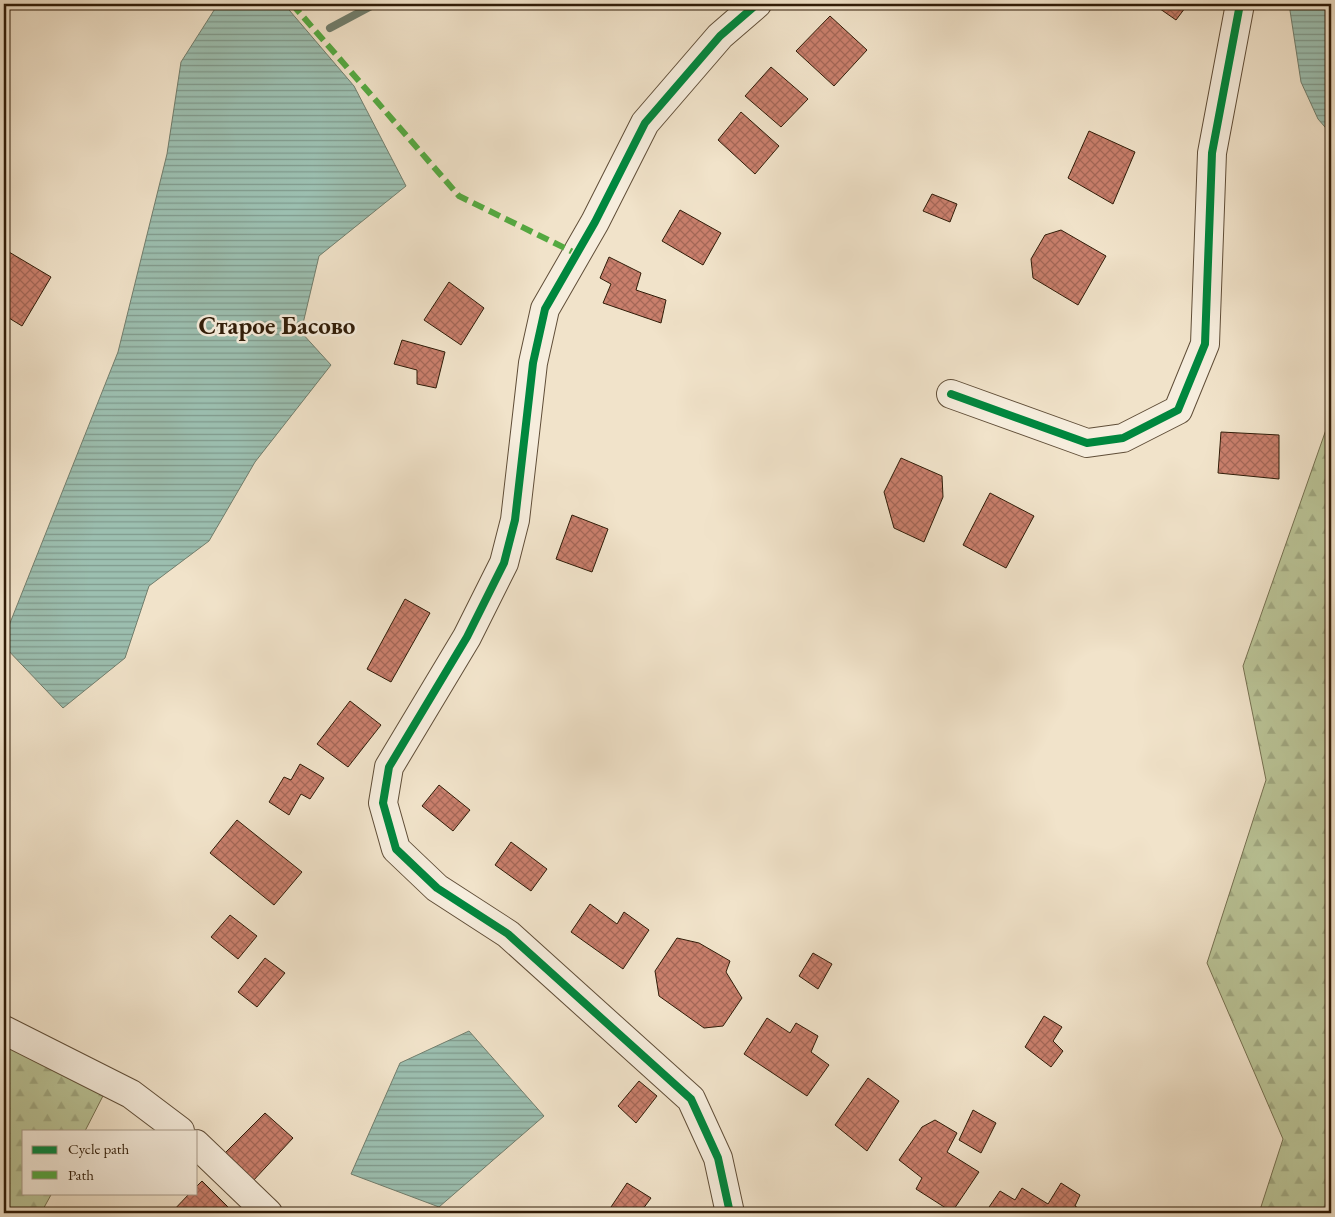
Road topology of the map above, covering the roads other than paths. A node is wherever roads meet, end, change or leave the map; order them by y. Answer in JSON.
{"nodes":[{"id":1,"x":757,"y":4,"type":"edge"},
{"id":2,"x":1240,"y":4,"type":"edge"},
{"id":3,"x":951,"y":394,"type":"dead end"},
{"id":4,"x":4,"y":1030,"type":"edge"},
{"id":5,"x":179,"y":1130,"type":"edge"},
{"id":6,"x":198,"y":1146,"type":"edge"},
{"id":7,"x":268,"y":1213,"type":"edge"},
{"id":8,"x":730,"y":1213,"type":"edge"}],
"edges":[{"from":1,"to":8,"type":"street"},
{"from":2,"to":3,"type":"street"},
{"from":4,"to":5,"type":"street"},
{"from":6,"to":7,"type":"street"}]}
